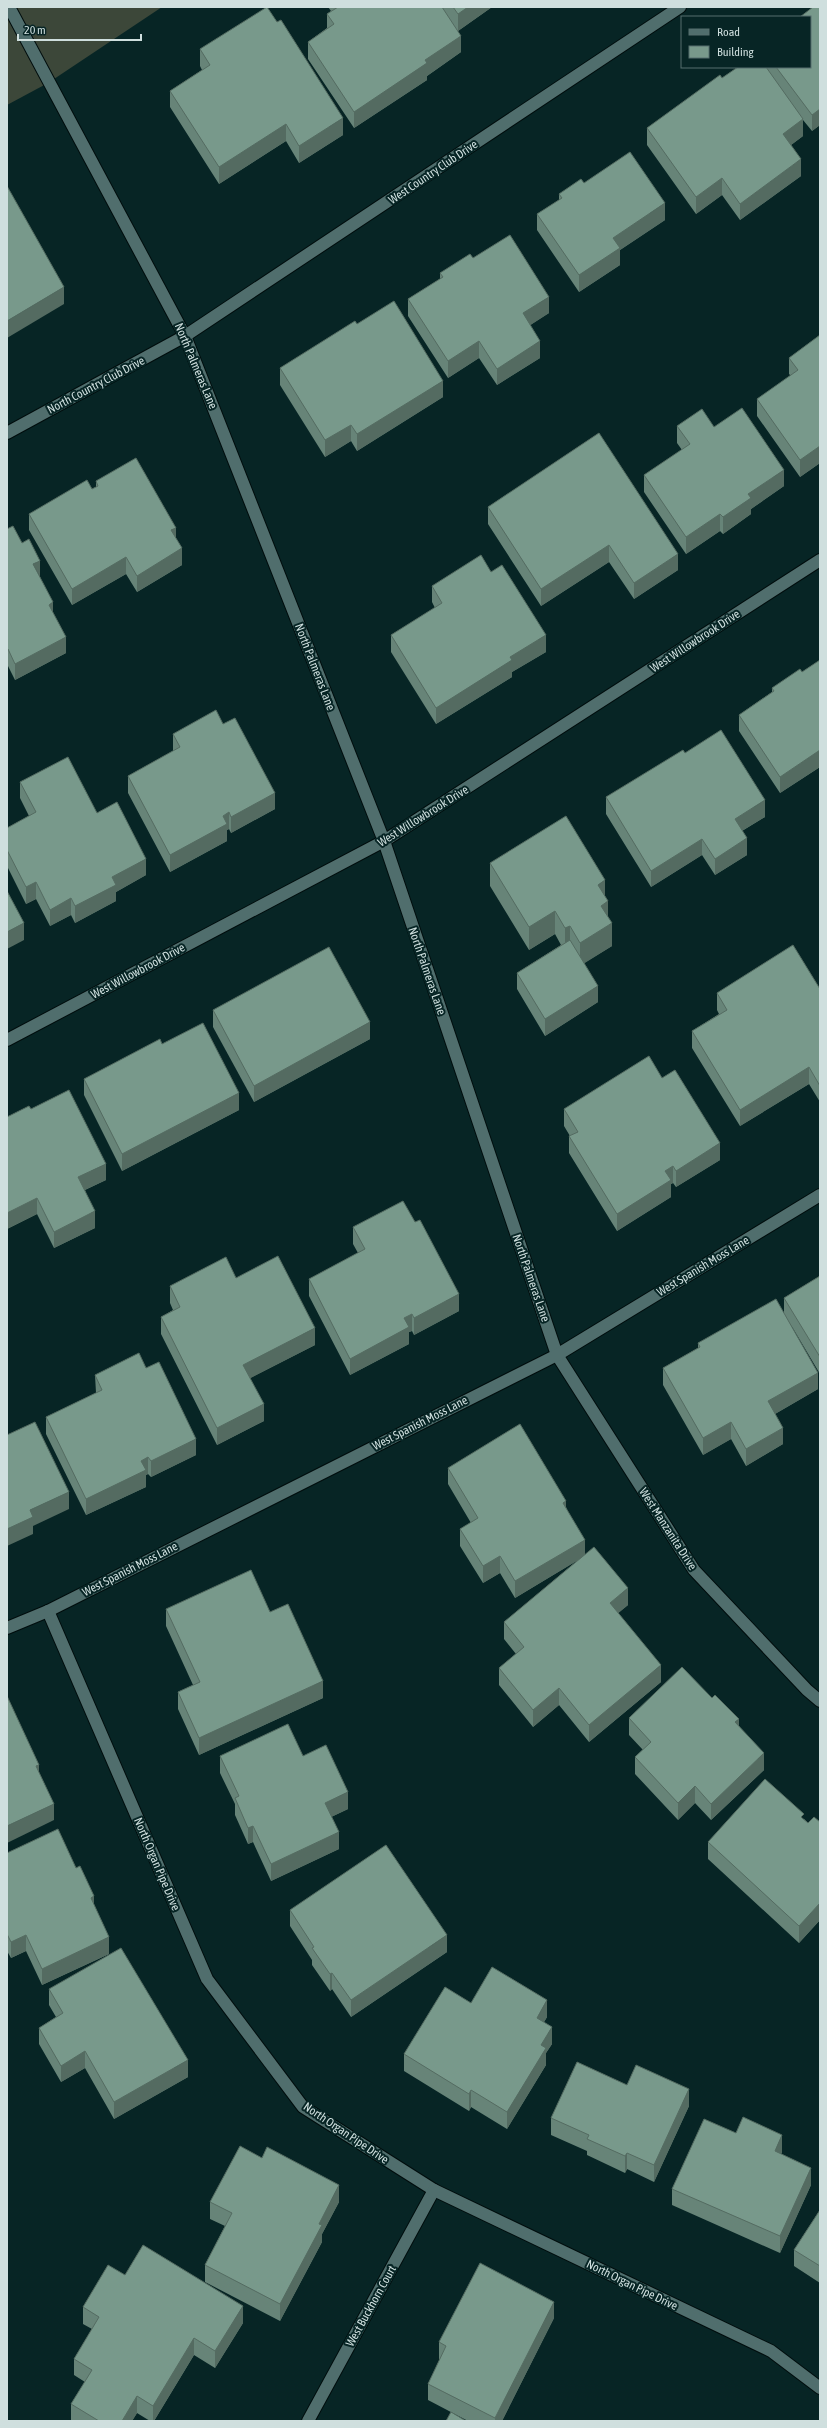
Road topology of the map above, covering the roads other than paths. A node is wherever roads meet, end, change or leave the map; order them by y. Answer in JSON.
{"nodes":[{"id":1,"x":9,"y":7,"type":"edge"},
{"id":2,"x":680,"y":7,"type":"edge"},
{"id":3,"x":185,"y":336,"type":"junction"},
{"id":4,"x":7,"y":433,"type":"edge"},
{"id":5,"x":820,"y":560,"type":"edge"},
{"id":6,"x":384,"y":842,"type":"junction"},
{"id":7,"x":7,"y":1040,"type":"edge"},
{"id":8,"x":820,"y":1195,"type":"edge"},
{"id":9,"x":557,"y":1354,"type":"junction"},
{"id":10,"x":48,"y":1611,"type":"junction"},
{"id":11,"x":7,"y":1628,"type":"edge"},
{"id":12,"x":820,"y":1701,"type":"edge"},
{"id":13,"x":434,"y":2190,"type":"junction"},
{"id":14,"x":820,"y":2388,"type":"edge"},
{"id":15,"x":308,"y":2421,"type":"edge"}],
"edges":[{"from":1,"to":3,"type":"street","name":"North Palmeras Lane"},
{"from":2,"to":3,"type":"street","name":"West Country Club Drive"},
{"from":3,"to":4,"type":"street","name":"North Country Club Drive"},
{"from":3,"to":6,"type":"street","name":"North Palmeras Lane"},
{"from":5,"to":6,"type":"street","name":"West Willowbrook Drive"},
{"from":6,"to":7,"type":"street","name":"West Willowbrook Drive"},
{"from":6,"to":9,"type":"street","name":"North Palmeras Lane"},
{"from":8,"to":9,"type":"street","name":"West Spanish Moss Lane"},
{"from":9,"to":10,"type":"street","name":"West Spanish Moss Lane"},
{"from":9,"to":12,"type":"street","name":"West Manzanita Drive"},
{"from":10,"to":11,"type":"street","name":"West Spanish Moss Lane"},
{"from":10,"to":13,"type":"street","name":"North Organ Pipe Drive"},
{"from":13,"to":14,"type":"street","name":"North Organ Pipe Drive"},
{"from":13,"to":15,"type":"street","name":"West Buckhorn Court"}]}
